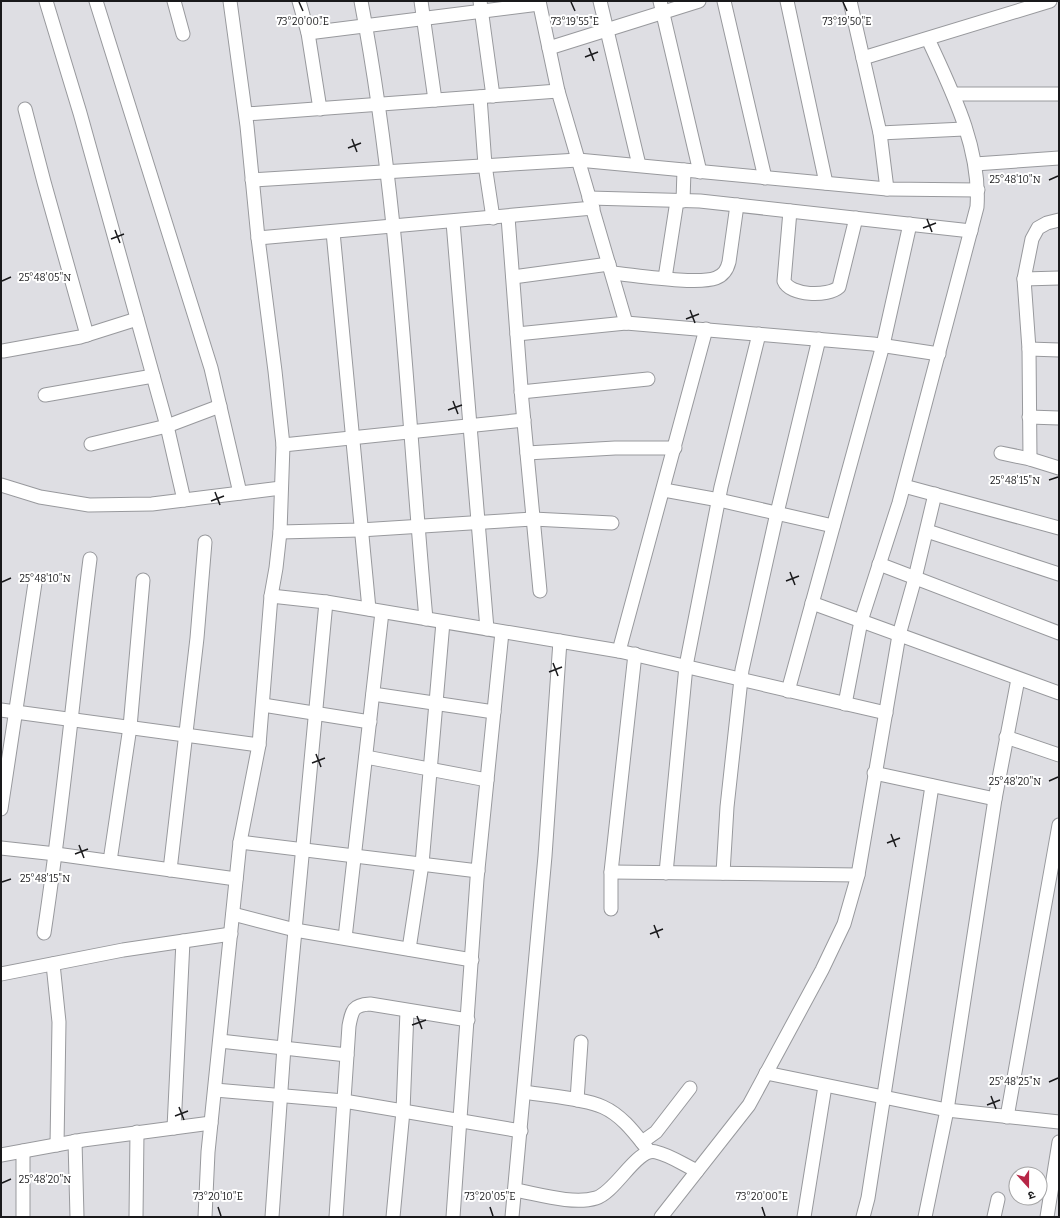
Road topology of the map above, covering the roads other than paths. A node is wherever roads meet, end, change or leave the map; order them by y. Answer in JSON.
{"nodes":[{"id":1,"x":46,"y":1,"type":"edge"},
{"id":2,"x":96,"y":1,"type":"edge"},
{"id":3,"x":174,"y":1,"type":"edge"},
{"id":4,"x":230,"y":1,"type":"edge"},
{"id":5,"x":299,"y":1,"type":"edge"},
{"id":6,"x":361,"y":1,"type":"edge"},
{"id":7,"x":421,"y":1,"type":"edge"},
{"id":8,"x":600,"y":1,"type":"edge"},
{"id":9,"x":699,"y":1,"type":"edge"},
{"id":10,"x":724,"y":1,"type":"edge"},
{"id":11,"x":787,"y":1,"type":"edge"},
{"id":12,"x":850,"y":1,"type":"edge"},
{"id":13,"x":1050,"y":1,"type":"edge"},
{"id":14,"x":539,"y":3,"type":"edge"},
{"id":15,"x":480,"y":6,"type":"edge"},
{"id":16,"x":662,"y":7,"type":"edge"},
{"id":17,"x":425,"y":18,"type":"junction"},
{"id":18,"x":366,"y":26,"type":"junction"},
{"id":19,"x":608,"y":29,"type":"junction"},
{"id":20,"x":308,"y":33,"type":"junction"},
{"id":21,"x":183,"y":34,"type":"dead end"},
{"id":22,"x":928,"y":38,"type":"junction"},
{"id":23,"x":549,"y":48,"type":"junction"},
{"id":24,"x":863,"y":58,"type":"junction"},
{"id":25,"x":558,"y":91,"type":"junction"},
{"id":26,"x":953,"y":94,"type":"junction"},
{"id":27,"x":1059,"y":94,"type":"edge"},
{"id":28,"x":487,"y":97,"type":"junction"},
{"id":29,"x":435,"y":100,"type":"junction"},
{"id":30,"x":379,"y":104,"type":"junction"},
{"id":31,"x":25,"y":109,"type":"dead end"},
{"id":32,"x":320,"y":109,"type":"junction"},
{"id":33,"x":246,"y":114,"type":"junction"},
{"id":34,"x":964,"y":129,"type":"junction"},
{"id":35,"x":880,"y":133,"type":"junction"},
{"id":36,"x":1059,"y":158,"type":"edge"},
{"id":37,"x":578,"y":160,"type":"junction"},
{"id":38,"x":975,"y":164,"type":"junction"},
{"id":39,"x":486,"y":165,"type":"junction"},
{"id":40,"x":639,"y":165,"type":"junction"},
{"id":41,"x":684,"y":170,"type":"junction"},
{"id":42,"x":388,"y":171,"type":"junction"},
{"id":43,"x":700,"y":172,"type":"junction"},
{"id":44,"x":765,"y":178,"type":"junction"},
{"id":45,"x":252,"y":180,"type":"junction"},
{"id":46,"x":826,"y":183,"type":"junction"},
{"id":47,"x":887,"y":189,"type":"junction"},
{"id":48,"x":978,"y":190,"type":"junction"},
{"id":49,"x":680,"y":201,"type":"junction"},
{"id":50,"x":591,"y":203,"type":"junction"},
{"id":51,"x":736,"y":205,"type":"junction"},
{"id":52,"x":790,"y":211,"type":"junction"},
{"id":53,"x":508,"y":217,"type":"junction"},
{"id":54,"x":493,"y":218,"type":"junction"},
{"id":55,"x":856,"y":218,"type":"junction"},
{"id":56,"x":1059,"y":220,"type":"edge"},
{"id":57,"x":453,"y":222,"type":"junction"},
{"id":58,"x":910,"y":224,"type":"junction"},
{"id":59,"x":394,"y":227,"type":"junction"},
{"id":60,"x":971,"y":231,"type":"junction"},
{"id":61,"x":333,"y":232,"type":"junction"},
{"id":62,"x":258,"y":238,"type":"junction"},
{"id":63,"x":610,"y":269,"type":"junction"},
{"id":64,"x":513,"y":277,"type":"junction"},
{"id":65,"x":665,"y":278,"type":"junction"},
{"id":66,"x":1059,"y":278,"type":"edge"},
{"id":67,"x":1024,"y":279,"type":"junction"},
{"id":68,"x":137,"y":319,"type":"junction"},
{"id":69,"x":626,"y":323,"type":"junction"},
{"id":70,"x":706,"y":329,"type":"junction"},
{"id":71,"x":517,"y":334,"type":"junction"},
{"id":72,"x":759,"y":334,"type":"junction"},
{"id":73,"x":87,"y":335,"type":"junction"},
{"id":74,"x":819,"y":339,"type":"junction"},
{"id":75,"x":883,"y":345,"type":"junction"},
{"id":76,"x":1029,"y":349,"type":"junction"},
{"id":77,"x":1059,"y":350,"type":"edge"},
{"id":78,"x":3,"y":351,"type":"dead end"},
{"id":79,"x":939,"y":354,"type":"junction"},
{"id":80,"x":153,"y":376,"type":"junction"},
{"id":81,"x":648,"y":379,"type":"dead end"},
{"id":82,"x":521,"y":392,"type":"junction"},
{"id":83,"x":45,"y":395,"type":"dead end"},
{"id":84,"x":220,"y":406,"type":"junction"},
{"id":85,"x":1029,"y":417,"type":"junction"},
{"id":86,"x":1059,"y":418,"type":"edge"},
{"id":87,"x":524,"y":420,"type":"junction"},
{"id":88,"x":469,"y":425,"type":"junction"},
{"id":89,"x":167,"y":426,"type":"junction"},
{"id":90,"x":411,"y":431,"type":"junction"},
{"id":91,"x":352,"y":437,"type":"junction"},
{"id":92,"x":91,"y":444,"type":"dead end"},
{"id":93,"x":282,"y":445,"type":"junction"},
{"id":94,"x":674,"y":448,"type":"junction"},
{"id":95,"x":527,"y":453,"type":"junction"},
{"id":96,"x":1001,"y":454,"type":"dead end"},
{"id":97,"x":1030,"y":459,"type":"junction"},
{"id":98,"x":1059,"y":468,"type":"edge"},
{"id":99,"x":1,"y":485,"type":"edge"},
{"id":100,"x":904,"y":486,"type":"junction"},
{"id":101,"x":281,"y":488,"type":"junction"},
{"id":102,"x":664,"y":490,"type":"junction"},
{"id":103,"x":240,"y":493,"type":"junction"},
{"id":104,"x":935,"y":494,"type":"junction"},
{"id":105,"x":184,"y":500,"type":"junction"},
{"id":106,"x":719,"y":500,"type":"junction"},
{"id":107,"x":777,"y":513,"type":"junction"},
{"id":108,"x":533,"y":519,"type":"junction"},
{"id":109,"x":477,"y":523,"type":"junction"},
{"id":110,"x":612,"y":523,"type":"dead end"},
{"id":111,"x":833,"y":526,"type":"junction"},
{"id":112,"x":418,"y":527,"type":"junction"},
{"id":113,"x":1059,"y":528,"type":"edge"},
{"id":114,"x":360,"y":530,"type":"junction"},
{"id":115,"x":927,"y":531,"type":"junction"},
{"id":116,"x":280,"y":532,"type":"junction"},
{"id":117,"x":205,"y":542,"type":"dead end"},
{"id":118,"x":90,"y":559,"type":"dead end"},
{"id":119,"x":879,"y":564,"type":"junction"},
{"id":120,"x":1059,"y":574,"type":"edge"},
{"id":121,"x":916,"y":578,"type":"junction"},
{"id":122,"x":143,"y":580,"type":"dead end"},
{"id":123,"x":35,"y":583,"type":"dead end"},
{"id":124,"x":540,"y":591,"type":"dead end"},
{"id":125,"x":271,"y":596,"type":"junction"},
{"id":126,"x":326,"y":602,"type":"junction"},
{"id":127,"x":812,"y":603,"type":"junction"},
{"id":128,"x":369,"y":609,"type":"junction"},
{"id":129,"x":382,"y":612,"type":"junction"},
{"id":130,"x":426,"y":619,"type":"junction"},
{"id":131,"x":861,"y":621,"type":"junction"},
{"id":132,"x":443,"y":622,"type":"junction"},
{"id":133,"x":486,"y":629,"type":"junction"},
{"id":134,"x":502,"y":632,"type":"junction"},
{"id":135,"x":1059,"y":633,"type":"edge"},
{"id":136,"x":899,"y":635,"type":"junction"},
{"id":137,"x":560,"y":641,"type":"junction"},
{"id":138,"x":619,"y":651,"type":"junction"},
{"id":139,"x":635,"y":654,"type":"junction"},
{"id":140,"x":686,"y":666,"type":"junction"},
{"id":141,"x":741,"y":678,"type":"junction"},
{"id":142,"x":1018,"y":679,"type":"junction"},
{"id":143,"x":788,"y":691,"type":"junction"},
{"id":144,"x":1059,"y":693,"type":"edge"},
{"id":145,"x":373,"y":694,"type":"junction"},
{"id":146,"x":435,"y":703,"type":"junction"},
{"id":147,"x":845,"y":704,"type":"junction"},
{"id":148,"x":263,"y":705,"type":"junction"},
{"id":149,"x":1,"y":710,"type":"edge"},
{"id":150,"x":15,"y":712,"type":"junction"},
{"id":151,"x":494,"y":712,"type":"junction"},
{"id":152,"x":886,"y":713,"type":"junction"},
{"id":153,"x":315,"y":714,"type":"junction"},
{"id":154,"x":70,"y":720,"type":"junction"},
{"id":155,"x":370,"y":722,"type":"junction"},
{"id":156,"x":130,"y":727,"type":"junction"},
{"id":157,"x":185,"y":734,"type":"junction"},
{"id":158,"x":1006,"y":737,"type":"junction"},
{"id":159,"x":259,"y":745,"type":"junction"},
{"id":160,"x":1059,"y":755,"type":"edge"},
{"id":161,"x":366,"y":757,"type":"junction"},
{"id":162,"x":431,"y":769,"type":"junction"},
{"id":163,"x":874,"y":773,"type":"junction"},
{"id":164,"x":487,"y":780,"type":"junction"},
{"id":165,"x":932,"y":786,"type":"junction"},
{"id":166,"x":995,"y":799,"type":"junction"},
{"id":167,"x":1,"y":809,"type":"edge"},
{"id":168,"x":1059,"y":825,"type":"edge"},
{"id":169,"x":240,"y":842,"type":"junction"},
{"id":170,"x":1,"y":848,"type":"edge"},
{"id":171,"x":302,"y":849,"type":"junction"},
{"id":172,"x":56,"y":854,"type":"junction"},
{"id":173,"x":355,"y":856,"type":"junction"},
{"id":174,"x":110,"y":862,"type":"junction"},
{"id":175,"x":422,"y":864,"type":"junction"},
{"id":176,"x":170,"y":870,"type":"junction"},
{"id":177,"x":478,"y":871,"type":"junction"},
{"id":178,"x":611,"y":872,"type":"junction"},
{"id":179,"x":666,"y":873,"type":"junction"},
{"id":180,"x":723,"y":873,"type":"junction"},
{"id":181,"x":858,"y":875,"type":"junction"},
{"id":182,"x":236,"y":879,"type":"junction"},
{"id":183,"x":611,"y":909,"type":"dead end"},
{"id":184,"x":233,"y":914,"type":"junction"},
{"id":185,"x":295,"y":930,"type":"junction"},
{"id":186,"x":44,"y":932,"type":"dead end"},
{"id":187,"x":231,"y":934,"type":"junction"},
{"id":188,"x":345,"y":938,"type":"junction"},
{"id":189,"x":183,"y":941,"type":"junction"},
{"id":190,"x":409,"y":950,"type":"junction"},
{"id":191,"x":472,"y":960,"type":"junction"},
{"id":192,"x":53,"y":964,"type":"junction"},
{"id":193,"x":1,"y":974,"type":"edge"},
{"id":194,"x":407,"y":1011,"type":"junction"},
{"id":195,"x":468,"y":1020,"type":"junction"},
{"id":196,"x":220,"y":1040,"type":"junction"},
{"id":197,"x":581,"y":1042,"type":"dead end"},
{"id":198,"x":284,"y":1047,"type":"junction"},
{"id":199,"x":347,"y":1055,"type":"junction"},
{"id":200,"x":766,"y":1074,"type":"junction"},
{"id":201,"x":825,"y":1086,"type":"junction"},
{"id":202,"x":690,"y":1088,"type":"dead end"},
{"id":203,"x":215,"y":1090,"type":"junction"},
{"id":204,"x":525,"y":1092,"type":"junction"},
{"id":205,"x":280,"y":1096,"type":"junction"},
{"id":206,"x":883,"y":1098,"type":"junction"},
{"id":207,"x":577,"y":1100,"type":"junction"},
{"id":208,"x":344,"y":1101,"type":"junction"},
{"id":209,"x":948,"y":1110,"type":"junction"},
{"id":210,"x":403,"y":1111,"type":"junction"},
{"id":211,"x":1007,"y":1117,"type":"junction"},
{"id":212,"x":461,"y":1121,"type":"junction"},
{"id":213,"x":1059,"y":1122,"type":"edge"},
{"id":214,"x":211,"y":1123,"type":"junction"},
{"id":215,"x":174,"y":1128,"type":"junction"},
{"id":216,"x":521,"y":1131,"type":"junction"},
{"id":217,"x":137,"y":1132,"type":"junction"},
{"id":218,"x":75,"y":1141,"type":"junction"},
{"id":219,"x":1059,"y":1142,"type":"edge"},
{"id":220,"x":57,"y":1145,"type":"junction"},
{"id":221,"x":645,"y":1147,"type":"junction"},
{"id":222,"x":23,"y":1151,"type":"junction"},
{"id":223,"x":1,"y":1155,"type":"edge"},
{"id":224,"x":697,"y":1171,"type":"junction"},
{"id":225,"x":515,"y":1190,"type":"junction"},
{"id":226,"x":998,"y":1199,"type":"dead end"},
{"id":227,"x":23,"y":1217,"type":"edge"},
{"id":228,"x":77,"y":1217,"type":"edge"},
{"id":229,"x":136,"y":1217,"type":"edge"},
{"id":230,"x":205,"y":1217,"type":"edge"},
{"id":231,"x":272,"y":1217,"type":"edge"},
{"id":232,"x":336,"y":1217,"type":"edge"},
{"id":233,"x":393,"y":1217,"type":"edge"},
{"id":234,"x":453,"y":1217,"type":"edge"},
{"id":235,"x":512,"y":1217,"type":"edge"},
{"id":236,"x":661,"y":1217,"type":"edge"},
{"id":237,"x":804,"y":1217,"type":"edge"},
{"id":238,"x":863,"y":1217,"type":"edge"},
{"id":239,"x":925,"y":1217,"type":"edge"},
{"id":240,"x":994,"y":1217,"type":"edge"},
{"id":241,"x":1047,"y":1217,"type":"edge"}],
"edges":[{"from":1,"to":68,"type":"street"},
{"from":2,"to":84,"type":"street"},
{"from":3,"to":21,"type":"street"},
{"from":4,"to":33,"type":"street"},
{"from":5,"to":20,"type":"street"},
{"from":6,"to":18,"type":"street"},
{"from":7,"to":17,"type":"street"},
{"from":8,"to":19,"type":"street"},
{"from":9,"to":16,"type":"street"},
{"from":10,"to":44,"type":"street"},
{"from":11,"to":46,"type":"street"},
{"from":12,"to":24,"type":"street"},
{"from":13,"to":22,"type":"street"},
{"from":14,"to":15,"type":"street"},
{"from":14,"to":23,"type":"street"},
{"from":15,"to":17,"type":"street"},
{"from":15,"to":28,"type":"street"},
{"from":16,"to":19,"type":"street"},
{"from":16,"to":43,"type":"street"},
{"from":17,"to":18,"type":"street"},
{"from":17,"to":29,"type":"street"},
{"from":18,"to":20,"type":"street"},
{"from":18,"to":30,"type":"street"},
{"from":19,"to":23,"type":"street"},
{"from":19,"to":40,"type":"street"},
{"from":20,"to":32,"type":"street"},
{"from":22,"to":24,"type":"street"},
{"from":22,"to":26,"type":"street"},
{"from":23,"to":25,"type":"street"},
{"from":24,"to":35,"type":"street"},
{"from":25,"to":28,"type":"street"},
{"from":25,"to":37,"type":"street"},
{"from":26,"to":27,"type":"street"},
{"from":26,"to":34,"type":"street"},
{"from":28,"to":29,"type":"street"},
{"from":28,"to":39,"type":"street"},
{"from":29,"to":30,"type":"street"},
{"from":30,"to":32,"type":"street"},
{"from":30,"to":42,"type":"street"},
{"from":31,"to":73,"type":"street"},
{"from":32,"to":33,"type":"street"},
{"from":33,"to":45,"type":"street"},
{"from":34,"to":35,"type":"street"},
{"from":34,"to":38,"type":"street"},
{"from":35,"to":47,"type":"street"},
{"from":36,"to":38,"type":"street"},
{"from":37,"to":39,"type":"street"},
{"from":37,"to":40,"type":"street"},
{"from":37,"to":50,"type":"street"},
{"from":38,"to":48,"type":"street"},
{"from":39,"to":42,"type":"street"},
{"from":39,"to":54,"type":"street"},
{"from":40,"to":41,"type":"street"},
{"from":41,"to":43,"type":"street"},
{"from":41,"to":49,"type":"street"},
{"from":42,"to":45,"type":"street"},
{"from":42,"to":59,"type":"street"},
{"from":43,"to":44,"type":"street"},
{"from":44,"to":46,"type":"street"},
{"from":45,"to":62,"type":"street"},
{"from":46,"to":47,"type":"street"},
{"from":47,"to":48,"type":"street"},
{"from":48,"to":60,"type":"street"},
{"from":49,"to":50,"type":"street"},
{"from":49,"to":51,"type":"street"},
{"from":49,"to":65,"type":"street"},
{"from":50,"to":53,"type":"street"},
{"from":50,"to":63,"type":"street"},
{"from":51,"to":52,"type":"street"},
{"from":51,"to":65,"type":"street"},
{"from":52,"to":55,"type":"street"},
{"from":52,"to":55,"type":"street"},
{"from":53,"to":54,"type":"street"},
{"from":53,"to":64,"type":"street"},
{"from":54,"to":57,"type":"street"},
{"from":55,"to":58,"type":"street"},
{"from":56,"to":67,"type":"street"},
{"from":57,"to":59,"type":"street"},
{"from":57,"to":88,"type":"street"},
{"from":58,"to":60,"type":"street"},
{"from":58,"to":75,"type":"street"},
{"from":59,"to":61,"type":"street"},
{"from":59,"to":90,"type":"street"},
{"from":60,"to":79,"type":"street"},
{"from":61,"to":62,"type":"street"},
{"from":61,"to":91,"type":"street"},
{"from":62,"to":93,"type":"street"},
{"from":63,"to":64,"type":"street"},
{"from":63,"to":65,"type":"street"},
{"from":63,"to":69,"type":"street"},
{"from":64,"to":71,"type":"street"},
{"from":66,"to":67,"type":"street"},
{"from":67,"to":76,"type":"street"},
{"from":68,"to":73,"type":"street"},
{"from":68,"to":80,"type":"street"},
{"from":69,"to":70,"type":"street"},
{"from":69,"to":71,"type":"street"},
{"from":70,"to":72,"type":"street"},
{"from":70,"to":94,"type":"street"},
{"from":71,"to":82,"type":"street"},
{"from":72,"to":74,"type":"street"},
{"from":72,"to":106,"type":"street"},
{"from":73,"to":78,"type":"street"},
{"from":74,"to":75,"type":"street"},
{"from":74,"to":107,"type":"street"},
{"from":75,"to":79,"type":"street"},
{"from":75,"to":111,"type":"street"},
{"from":76,"to":77,"type":"street"},
{"from":76,"to":85,"type":"street"},
{"from":79,"to":100,"type":"street"},
{"from":80,"to":83,"type":"street"},
{"from":80,"to":89,"type":"street"},
{"from":81,"to":82,"type":"street"},
{"from":82,"to":87,"type":"street"},
{"from":84,"to":89,"type":"street"},
{"from":84,"to":103,"type":"street"},
{"from":85,"to":86,"type":"street"},
{"from":85,"to":97,"type":"street"},
{"from":87,"to":88,"type":"street"},
{"from":87,"to":95,"type":"street"},
{"from":88,"to":90,"type":"street"},
{"from":88,"to":109,"type":"street"},
{"from":89,"to":92,"type":"street"},
{"from":89,"to":105,"type":"street"},
{"from":90,"to":91,"type":"street"},
{"from":90,"to":112,"type":"street"},
{"from":91,"to":93,"type":"street"},
{"from":91,"to":114,"type":"street"},
{"from":93,"to":101,"type":"street"},
{"from":94,"to":95,"type":"street"},
{"from":94,"to":102,"type":"street"},
{"from":95,"to":108,"type":"street"},
{"from":96,"to":97,"type":"street"},
{"from":97,"to":98,"type":"street"},
{"from":99,"to":105,"type":"street"},
{"from":100,"to":104,"type":"street"},
{"from":100,"to":119,"type":"street"},
{"from":101,"to":103,"type":"street"},
{"from":101,"to":116,"type":"street"},
{"from":102,"to":106,"type":"street"},
{"from":102,"to":138,"type":"street"},
{"from":103,"to":105,"type":"street"},
{"from":104,"to":113,"type":"street"},
{"from":104,"to":115,"type":"street"},
{"from":106,"to":107,"type":"street"},
{"from":106,"to":140,"type":"street"},
{"from":107,"to":111,"type":"street"},
{"from":107,"to":141,"type":"street"},
{"from":108,"to":109,"type":"street"},
{"from":108,"to":110,"type":"street"},
{"from":108,"to":124,"type":"street"},
{"from":109,"to":112,"type":"street"},
{"from":109,"to":133,"type":"street"},
{"from":111,"to":127,"type":"street"},
{"from":112,"to":114,"type":"street"},
{"from":112,"to":130,"type":"street"},
{"from":114,"to":116,"type":"street"},
{"from":114,"to":128,"type":"street"},
{"from":115,"to":120,"type":"street"},
{"from":115,"to":121,"type":"street"},
{"from":116,"to":125,"type":"street"},
{"from":117,"to":157,"type":"street"},
{"from":118,"to":154,"type":"street"},
{"from":119,"to":121,"type":"street"},
{"from":119,"to":131,"type":"street"},
{"from":121,"to":135,"type":"street"},
{"from":121,"to":136,"type":"street"},
{"from":122,"to":156,"type":"street"},
{"from":123,"to":150,"type":"street"},
{"from":125,"to":126,"type":"street"},
{"from":125,"to":148,"type":"street"},
{"from":126,"to":128,"type":"street"},
{"from":126,"to":153,"type":"street"},
{"from":127,"to":131,"type":"street"},
{"from":127,"to":143,"type":"street"},
{"from":128,"to":129,"type":"street"},
{"from":129,"to":130,"type":"street"},
{"from":129,"to":145,"type":"street"},
{"from":130,"to":132,"type":"street"},
{"from":131,"to":136,"type":"street"},
{"from":131,"to":147,"type":"street"},
{"from":132,"to":133,"type":"street"},
{"from":132,"to":146,"type":"street"},
{"from":133,"to":134,"type":"street"},
{"from":134,"to":137,"type":"street"},
{"from":134,"to":151,"type":"street"},
{"from":136,"to":142,"type":"street"},
{"from":136,"to":152,"type":"street"},
{"from":137,"to":138,"type":"street"},
{"from":137,"to":204,"type":"street"},
{"from":138,"to":139,"type":"street"},
{"from":139,"to":140,"type":"street"},
{"from":139,"to":178,"type":"street"},
{"from":140,"to":141,"type":"street"},
{"from":140,"to":179,"type":"street"},
{"from":141,"to":143,"type":"street"},
{"from":141,"to":180,"type":"street"},
{"from":142,"to":144,"type":"street"},
{"from":142,"to":158,"type":"street"},
{"from":143,"to":147,"type":"street"},
{"from":145,"to":146,"type":"street"},
{"from":145,"to":155,"type":"street"},
{"from":146,"to":151,"type":"street"},
{"from":146,"to":162,"type":"street"},
{"from":147,"to":152,"type":"street"},
{"from":148,"to":153,"type":"street"},
{"from":148,"to":159,"type":"street"},
{"from":149,"to":150,"type":"street"},
{"from":150,"to":154,"type":"street"},
{"from":150,"to":167,"type":"street"},
{"from":151,"to":164,"type":"street"},
{"from":152,"to":163,"type":"street"},
{"from":153,"to":155,"type":"street"},
{"from":153,"to":171,"type":"street"},
{"from":154,"to":156,"type":"street"},
{"from":154,"to":172,"type":"street"},
{"from":155,"to":161,"type":"street"},
{"from":156,"to":157,"type":"street"},
{"from":156,"to":174,"type":"street"},
{"from":157,"to":159,"type":"street"},
{"from":157,"to":176,"type":"street"},
{"from":158,"to":160,"type":"street"},
{"from":158,"to":166,"type":"street"},
{"from":159,"to":169,"type":"street"},
{"from":161,"to":162,"type":"street"},
{"from":161,"to":173,"type":"street"},
{"from":162,"to":164,"type":"street"},
{"from":162,"to":175,"type":"street"},
{"from":163,"to":165,"type":"street"},
{"from":163,"to":181,"type":"street"},
{"from":164,"to":177,"type":"street"},
{"from":165,"to":166,"type":"street"},
{"from":165,"to":206,"type":"street"},
{"from":166,"to":209,"type":"street"},
{"from":168,"to":211,"type":"street"},
{"from":169,"to":171,"type":"street"},
{"from":169,"to":182,"type":"street"},
{"from":170,"to":172,"type":"street"},
{"from":171,"to":173,"type":"street"},
{"from":171,"to":185,"type":"street"},
{"from":172,"to":174,"type":"street"},
{"from":172,"to":186,"type":"street"},
{"from":173,"to":175,"type":"street"},
{"from":173,"to":188,"type":"street"},
{"from":174,"to":176,"type":"street"},
{"from":175,"to":177,"type":"street"},
{"from":175,"to":190,"type":"street"},
{"from":176,"to":182,"type":"street"},
{"from":177,"to":191,"type":"street"},
{"from":178,"to":179,"type":"street"},
{"from":178,"to":183,"type":"street"},
{"from":179,"to":180,"type":"street"},
{"from":180,"to":181,"type":"street"},
{"from":181,"to":200,"type":"street"},
{"from":182,"to":184,"type":"street"},
{"from":184,"to":185,"type":"street"},
{"from":184,"to":187,"type":"street"},
{"from":185,"to":188,"type":"street"},
{"from":185,"to":198,"type":"street"},
{"from":187,"to":189,"type":"street"},
{"from":187,"to":196,"type":"street"},
{"from":188,"to":190,"type":"street"},
{"from":189,"to":192,"type":"street"},
{"from":189,"to":215,"type":"street"},
{"from":190,"to":191,"type":"street"},
{"from":191,"to":195,"type":"street"},
{"from":192,"to":193,"type":"street"},
{"from":192,"to":220,"type":"street"},
{"from":194,"to":195,"type":"street"},
{"from":194,"to":199,"type":"street"},
{"from":194,"to":210,"type":"street"},
{"from":195,"to":212,"type":"street"},
{"from":196,"to":198,"type":"street"},
{"from":196,"to":203,"type":"street"},
{"from":197,"to":207,"type":"street"},
{"from":198,"to":199,"type":"street"},
{"from":198,"to":205,"type":"street"},
{"from":199,"to":208,"type":"street"},
{"from":200,"to":201,"type":"street"},
{"from":200,"to":224,"type":"street"},
{"from":201,"to":206,"type":"street"},
{"from":201,"to":237,"type":"street"},
{"from":202,"to":221,"type":"street"},
{"from":203,"to":205,"type":"street"},
{"from":203,"to":214,"type":"street"},
{"from":204,"to":207,"type":"street"},
{"from":204,"to":216,"type":"street"},
{"from":205,"to":208,"type":"street"},
{"from":205,"to":231,"type":"street"},
{"from":206,"to":209,"type":"street"},
{"from":206,"to":238,"type":"street"},
{"from":207,"to":221,"type":"street"},
{"from":208,"to":210,"type":"street"},
{"from":208,"to":232,"type":"street"},
{"from":209,"to":211,"type":"street"},
{"from":209,"to":239,"type":"street"},
{"from":210,"to":212,"type":"street"},
{"from":210,"to":233,"type":"street"},
{"from":211,"to":213,"type":"street"},
{"from":212,"to":216,"type":"street"},
{"from":212,"to":234,"type":"street"},
{"from":214,"to":215,"type":"street"},
{"from":214,"to":230,"type":"street"},
{"from":215,"to":217,"type":"street"},
{"from":216,"to":225,"type":"street"},
{"from":217,"to":218,"type":"street"},
{"from":217,"to":229,"type":"street"},
{"from":218,"to":220,"type":"street"},
{"from":218,"to":228,"type":"street"},
{"from":219,"to":241,"type":"street"},
{"from":220,"to":222,"type":"street"},
{"from":221,"to":224,"type":"street"},
{"from":221,"to":225,"type":"street"},
{"from":222,"to":223,"type":"street"},
{"from":222,"to":227,"type":"street"},
{"from":224,"to":236,"type":"street"},
{"from":225,"to":235,"type":"street"},
{"from":226,"to":240,"type":"street"}]}
